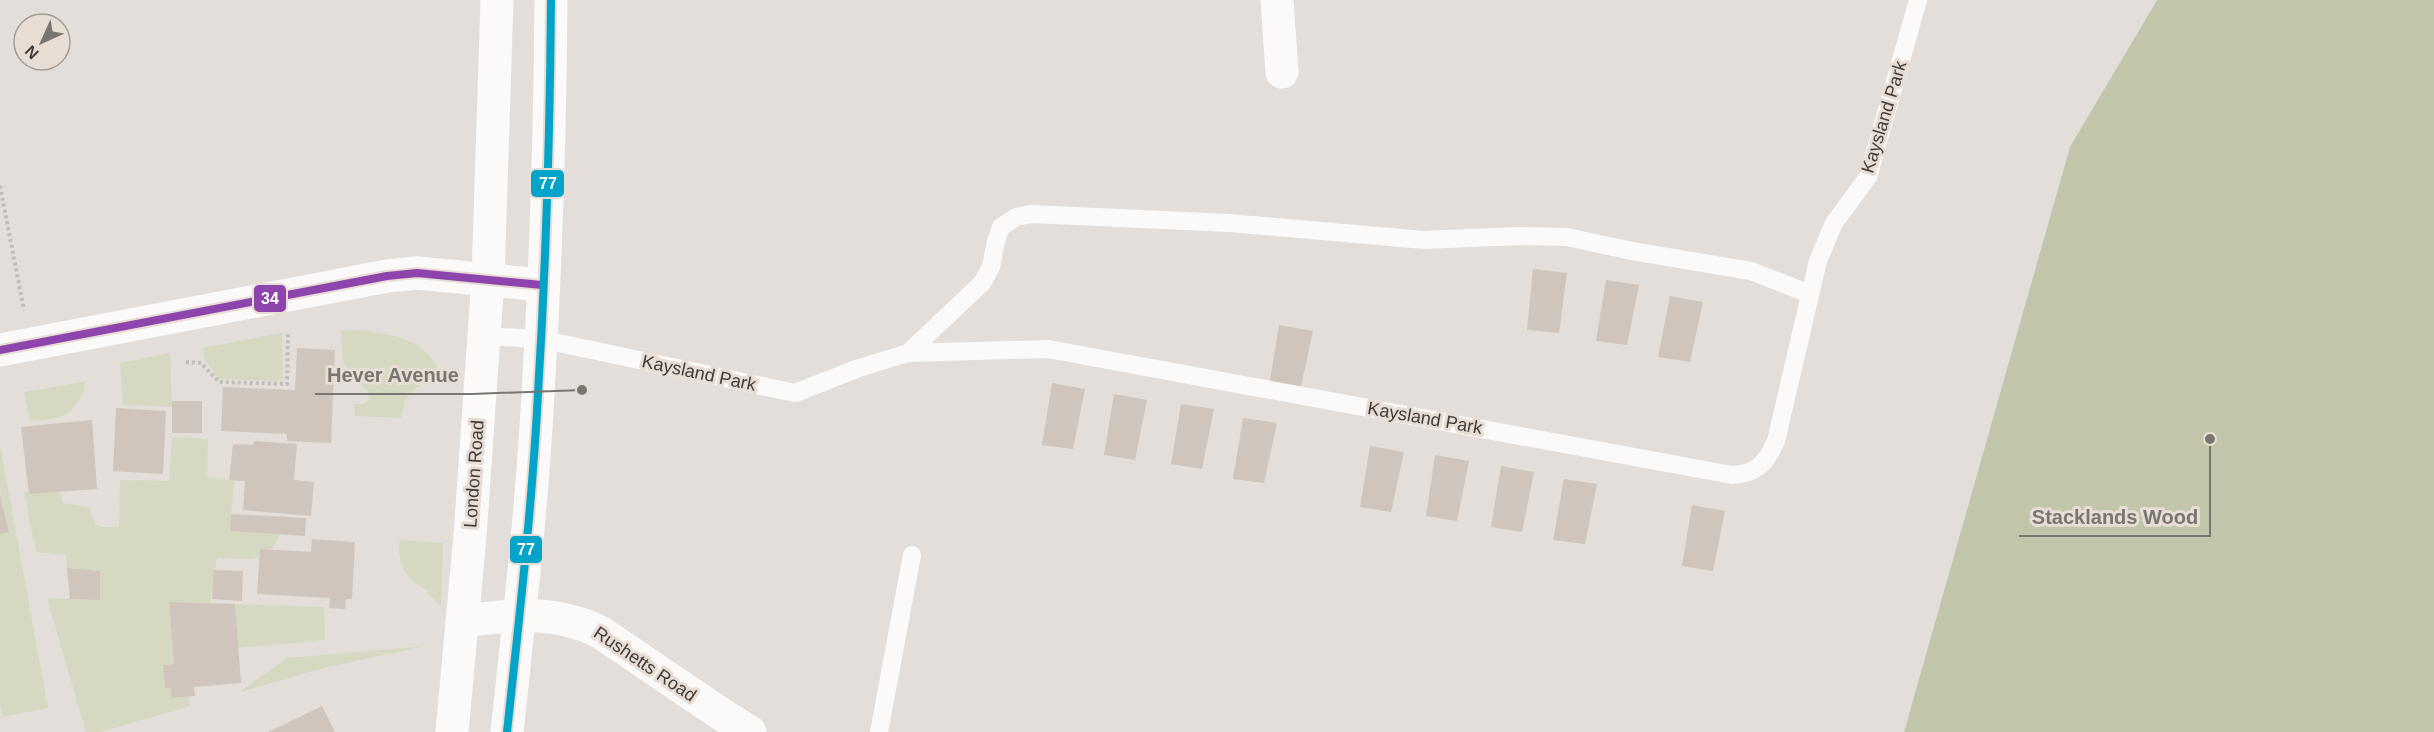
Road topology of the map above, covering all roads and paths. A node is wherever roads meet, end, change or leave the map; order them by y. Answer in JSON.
{"nodes":[{"id":1,"x":497,"y":0,"type":"edge"},
{"id":2,"x":551,"y":0,"type":"edge"},
{"id":3,"x":1277,"y":0,"type":"edge"},
{"id":4,"x":1918,"y":0,"type":"edge"},
{"id":5,"x":1282,"y":72,"type":"dead end"},
{"id":6,"x":0,"y":186,"type":"edge"},
{"id":7,"x":488,"y":278,"type":"junction"},
{"id":8,"x":542,"y":285,"type":"junction"},
{"id":9,"x":288,"y":294,"type":"junction"},
{"id":10,"x":1810,"y":294,"type":"junction"},
{"id":11,"x":484,"y":336,"type":"junction"},
{"id":12,"x":540,"y":339,"type":"junction"},
{"id":13,"x":15,"y":347,"type":"edge"},
{"id":14,"x":908,"y":353,"type":"junction"},
{"id":15,"x":186,"y":362,"type":"dead end"},
{"id":16,"x":287,"y":384,"type":"junction"},
{"id":17,"x":287,"y":390,"type":"dead end"},
{"id":18,"x":912,"y":555,"type":"dead end"},
{"id":19,"x":520,"y":614,"type":"junction"},
{"id":20,"x":462,"y":621,"type":"junction"},
{"id":21,"x":452,"y":732,"type":"edge"},
{"id":22,"x":507,"y":732,"type":"edge"},
{"id":23,"x":750,"y":732,"type":"edge"},
{"id":24,"x":879,"y":732,"type":"edge"}],
"edges":[{"from":1,"to":7,"type":"main road","name":"London Road"},
{"from":2,"to":8,"type":"main road"},
{"from":3,"to":5,"type":"main road"},
{"from":4,"to":10,"type":"lane","name":"Kaysland Park"},
{"from":6,"to":13,"type":"path"},
{"from":7,"to":8,"type":"main road"},
{"from":7,"to":9,"type":"main road"},
{"from":7,"to":11,"type":"main road","name":"London Road"},
{"from":8,"to":12,"type":"main road"},
{"from":9,"to":13,"type":"main road"},
{"from":9,"to":16,"type":"path"},
{"from":10,"to":14,"type":"lane","name":"Kaysland Park"},
{"from":10,"to":14,"type":"lane","name":"Kaysland Park"},
{"from":11,"to":12,"type":"lane","name":"Kaysland Park"},
{"from":11,"to":20,"type":"main road","name":"London Road"},
{"from":12,"to":14,"type":"lane","name":"Kaysland Park"},
{"from":12,"to":19,"type":"main road"},
{"from":15,"to":16,"type":"path"},
{"from":16,"to":17,"type":"path"},
{"from":18,"to":24,"type":"lane"},
{"from":19,"to":20,"type":"main road","name":"Rushetts Road"},
{"from":19,"to":22,"type":"main road"},
{"from":19,"to":23,"type":"main road","name":"Rushetts Road"},
{"from":20,"to":21,"type":"main road","name":"London Road"}]}
